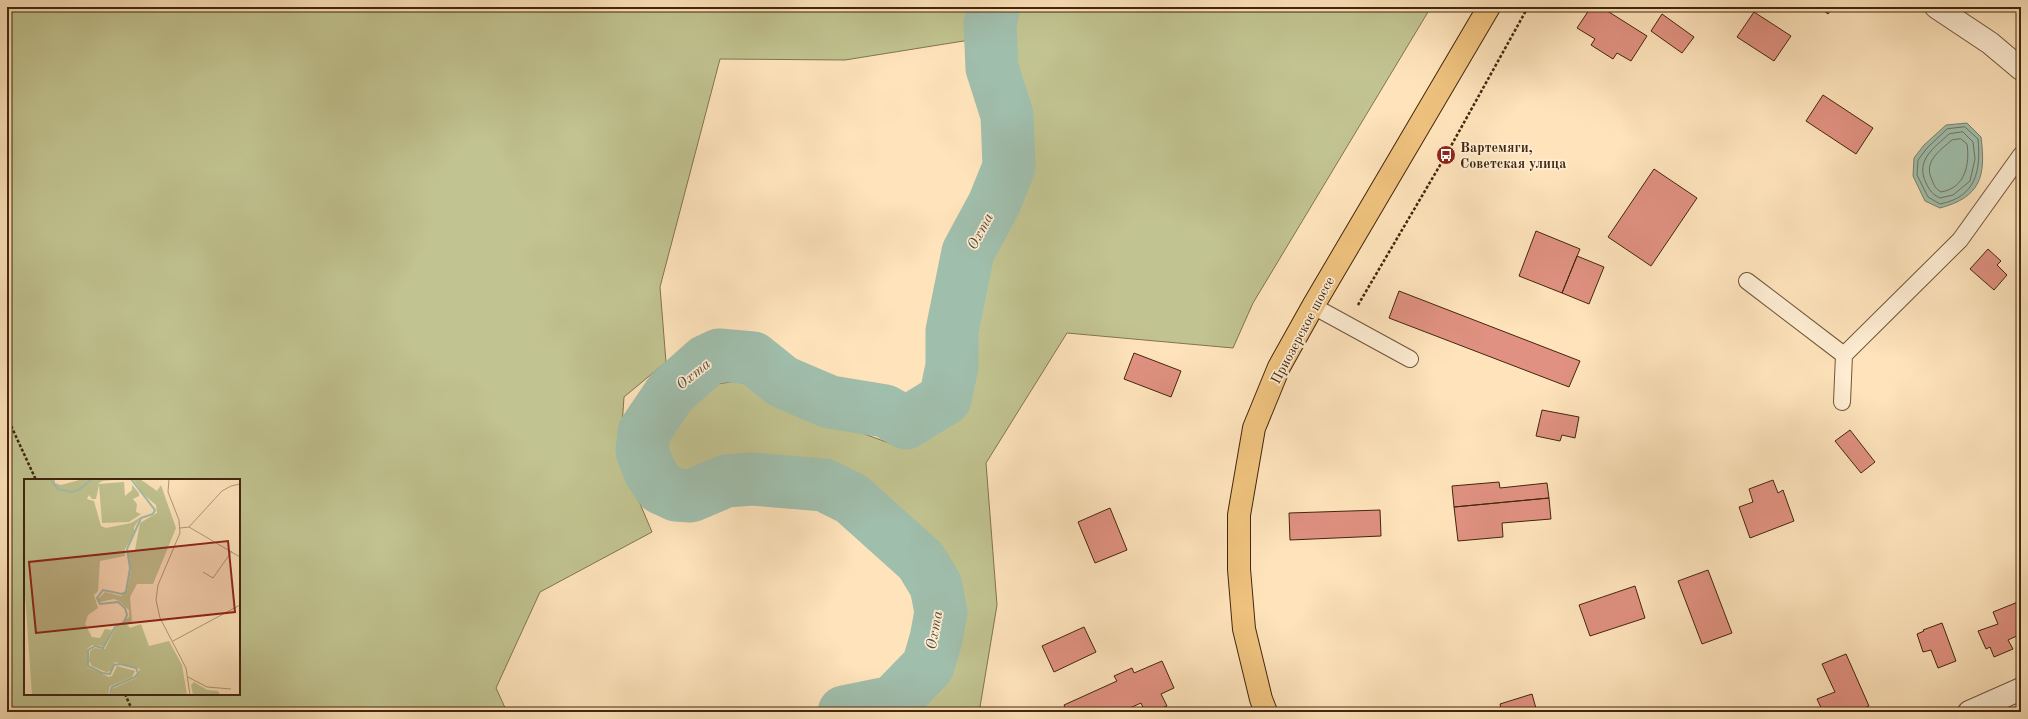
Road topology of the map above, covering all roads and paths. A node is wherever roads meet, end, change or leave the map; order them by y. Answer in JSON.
{"nodes":[{"id":1,"x":1489,"y":7,"type":"edge"},
{"id":2,"x":1528,"y":7,"type":"edge"},
{"id":3,"x":1936,"y":7,"type":"edge"},
{"id":4,"x":2021,"y":69,"type":"edge"},
{"id":5,"x":2021,"y":155,"type":"edge"},
{"id":6,"x":1747,"y":281,"type":"dead end"},
{"id":7,"x":1313,"y":306,"type":"junction"},
{"id":8,"x":1346,"y":324,"type":"junction"},
{"id":9,"x":1844,"y":355,"type":"junction"},
{"id":10,"x":1410,"y":359,"type":"dead end"},
{"id":11,"x":1842,"y":402,"type":"dead end"},
{"id":12,"x":7,"y":417,"type":"edge"},
{"id":13,"x":36,"y":479,"type":"edge"},
{"id":14,"x":2021,"y":689,"type":"edge"},
{"id":15,"x":125,"y":695,"type":"edge"},
{"id":16,"x":132,"y":712,"type":"edge"},
{"id":17,"x":1266,"y":712,"type":"edge"},
{"id":18,"x":1969,"y":712,"type":"edge"}],
"edges":[{"from":1,"to":7,"type":"main road","name":"Приозерское шоссе"},
{"from":2,"to":8,"type":"path"},
{"from":3,"to":4,"type":"street"},
{"from":5,"to":9,"type":"lane"},
{"from":6,"to":9,"type":"lane"},
{"from":7,"to":8,"type":"lane"},
{"from":7,"to":17,"type":"main road","name":"Приозерское шоссе"},
{"from":8,"to":10,"type":"lane"},
{"from":9,"to":11,"type":"lane"},
{"from":12,"to":13,"type":"path"},
{"from":14,"to":18,"type":"street"},
{"from":15,"to":16,"type":"path"}]}
